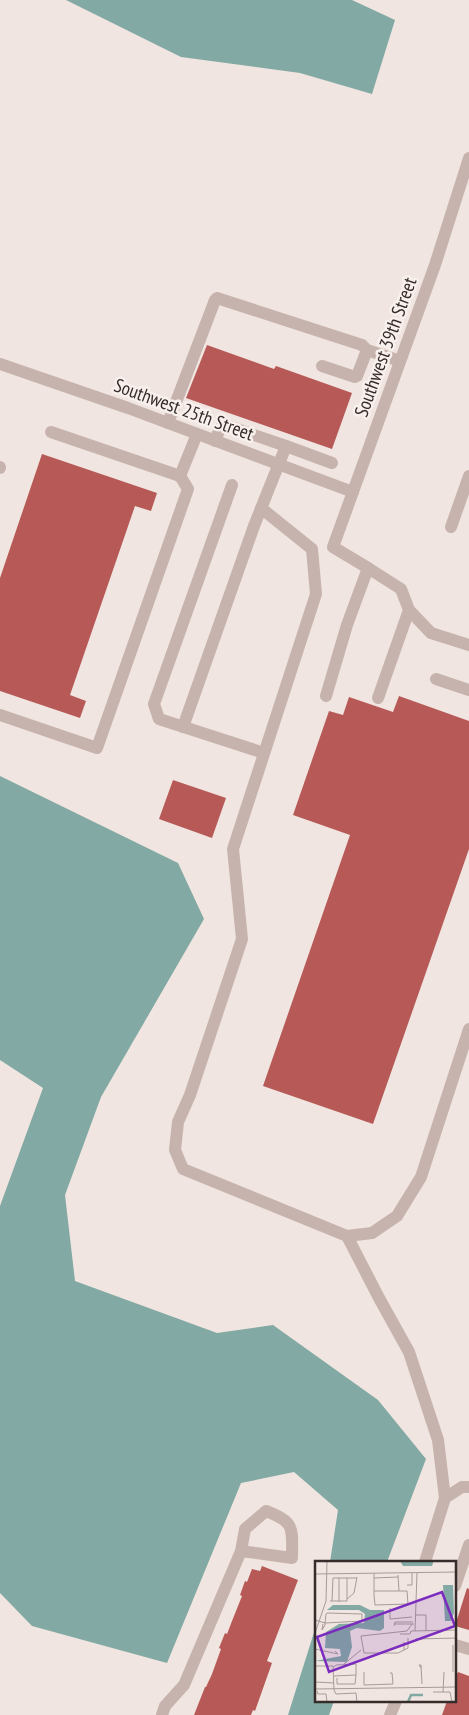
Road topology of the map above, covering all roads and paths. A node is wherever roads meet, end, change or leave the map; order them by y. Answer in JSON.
{"nodes":[{"id":1,"x":469,"y":158,"type":"edge"},
{"id":2,"x":366,"y":350,"type":"junction"},
{"id":3,"x":400,"y":361,"type":"junction"},
{"id":4,"x":0,"y":364,"type":"edge"},
{"id":5,"x":322,"y":366,"type":"dead end"},
{"id":6,"x":168,"y":423,"type":"junction"},
{"id":7,"x":51,"y":432,"type":"dead end"},
{"id":8,"x":196,"y":434,"type":"junction"},
{"id":9,"x":215,"y":441,"type":"junction"},
{"id":10,"x":286,"y":446,"type":"junction"},
{"id":11,"x":332,"y":463,"type":"dead end"},
{"id":12,"x":279,"y":465,"type":"junction"},
{"id":13,"x":180,"y":476,"type":"junction"},
{"id":14,"x":469,"y":476,"type":"edge"},
{"id":15,"x":232,"y":486,"type":"dead end"},
{"id":16,"x":353,"y":492,"type":"junction"},
{"id":17,"x":261,"y":508,"type":"junction"},
{"id":18,"x":451,"y":527,"type":"dead end"},
{"id":19,"x":368,"y":568,"type":"junction"},
{"id":20,"x":409,"y":610,"type":"junction"},
{"id":21,"x":469,"y":645,"type":"edge"},
{"id":22,"x":436,"y":679,"type":"dead end"},
{"id":23,"x":469,"y":690,"type":"edge"},
{"id":24,"x":326,"y":696,"type":"dead end"},
{"id":25,"x":378,"y":698,"type":"dead end"},
{"id":26,"x":0,"y":715,"type":"edge"},
{"id":27,"x":183,"y":727,"type":"junction"},
{"id":28,"x":264,"y":754,"type":"junction"},
{"id":29,"x":469,"y":1029,"type":"edge"},
{"id":30,"x":347,"y":1236,"type":"junction"},
{"id":31,"x":469,"y":1487,"type":"edge"},
{"id":32,"x":445,"y":1498,"type":"junction"},
{"id":33,"x":469,"y":1545,"type":"edge"},
{"id":34,"x":240,"y":1551,"type":"junction"},
{"id":35,"x":426,"y":1561,"type":"edge"},
{"id":36,"x":456,"y":1583,"type":"edge"},
{"id":37,"x":456,"y":1645,"type":"edge"},
{"id":38,"x":469,"y":1649,"type":"edge"},
{"id":39,"x":396,"y":1702,"type":"edge"},
{"id":40,"x":162,"y":1715,"type":"edge"},
{"id":41,"x":390,"y":1715,"type":"edge"}],
"edges":[{"from":1,"to":3,"type":"street","name":"Southwest 39th Street"},
{"from":2,"to":3,"type":"street"},
{"from":2,"to":5,"type":"street"},
{"from":2,"to":6,"type":"street"},
{"from":3,"to":16,"type":"street","name":"Southwest 39th Street"},
{"from":4,"to":6,"type":"street","name":"Southwest 25th Street"},
{"from":6,"to":8,"type":"street","name":"Southwest 25th Street"},
{"from":7,"to":13,"type":"street"},
{"from":8,"to":9,"type":"street","name":"Southwest 25th Street"},
{"from":8,"to":13,"type":"street"},
{"from":9,"to":10,"type":"street"},
{"from":9,"to":12,"type":"street","name":"Southwest 25th Street"},
{"from":10,"to":11,"type":"street"},
{"from":10,"to":12,"type":"street"},
{"from":12,"to":16,"type":"street","name":"Southwest 25th Street"},
{"from":12,"to":17,"type":"street"},
{"from":13,"to":26,"type":"street"},
{"from":14,"to":18,"type":"street"},
{"from":15,"to":27,"type":"street"},
{"from":16,"to":19,"type":"street","name":"Southwest 39th Street"},
{"from":17,"to":27,"type":"street"},
{"from":17,"to":28,"type":"street"},
{"from":19,"to":20,"type":"street"},
{"from":19,"to":24,"type":"street"},
{"from":20,"to":21,"type":"street"},
{"from":20,"to":25,"type":"street"},
{"from":22,"to":23,"type":"street"},
{"from":27,"to":28,"type":"street"},
{"from":28,"to":30,"type":"street"},
{"from":29,"to":30,"type":"street"},
{"from":30,"to":32,"type":"street"},
{"from":31,"to":32,"type":"street"},
{"from":32,"to":35,"type":"street"},
{"from":33,"to":36,"type":"street"},
{"from":34,"to":34,"type":"street"},
{"from":34,"to":40,"type":"street"},
{"from":37,"to":38,"type":"street"},
{"from":39,"to":41,"type":"street"}]}
